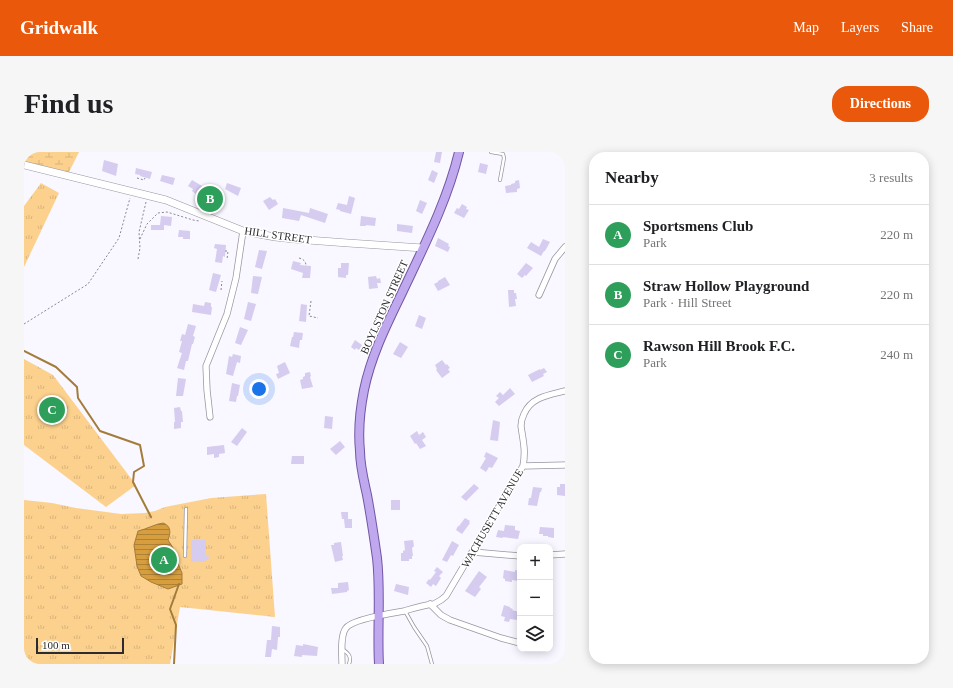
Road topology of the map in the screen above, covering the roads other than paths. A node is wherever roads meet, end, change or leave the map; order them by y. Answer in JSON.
{"nodes":[{"id":1,"x":459,"y":152,"type":"edge"},
{"id":2,"x":491,"y":152,"type":"edge"},
{"id":3,"x":24,"y":165,"type":"edge"},
{"id":4,"x":500,"y":180,"type":"dead end"},
{"id":5,"x":243,"y":231,"type":"junction"},
{"id":6,"x":565,"y":247,"type":"edge"},
{"id":7,"x":423,"y":248,"type":"junction"},
{"id":8,"x":539,"y":295,"type":"dead end"},
{"id":9,"x":565,"y":391,"type":"edge"},
{"id":10,"x":210,"y":417,"type":"dead end"},
{"id":11,"x":565,"y":465,"type":"edge"},
{"id":12,"x":523,"y":466,"type":"junction"},
{"id":13,"x":186,"y":509,"type":"dead end"},
{"id":14,"x":472,"y":552,"type":"junction"},
{"id":15,"x":565,"y":554,"type":"edge"},
{"id":16,"x":553,"y":555,"type":"edge"},
{"id":17,"x":185,"y":556,"type":"dead end"},
{"id":18,"x":517,"y":556,"type":"edge"},
{"id":19,"x":430,"y":604,"type":"junction"},
{"id":20,"x":405,"y":610,"type":"junction"},
{"id":21,"x":378,"y":616,"type":"junction"},
{"id":22,"x":517,"y":642,"type":"edge"},
{"id":23,"x":378,"y":644,"type":"junction"},
{"id":24,"x":342,"y":649,"type":"junction"},
{"id":25,"x":342,"y":664,"type":"edge"},
{"id":26,"x":349,"y":664,"type":"edge"},
{"id":27,"x":374,"y":664,"type":"edge"},
{"id":28,"x":379,"y":664,"type":"edge"},
{"id":29,"x":432,"y":664,"type":"edge"}],
"edges":[{"from":1,"to":7,"type":"main road","name":"BOYLSTON STREET"},
{"from":2,"to":4,"type":"lane"},
{"from":3,"to":5,"type":"street","name":"HILL STREET"},
{"from":5,"to":7,"type":"street","name":"HILL STREET"},
{"from":5,"to":10,"type":"street"},
{"from":6,"to":8,"type":"street"},
{"from":7,"to":21,"type":"main road","name":"BOYLSTON STREET"},
{"from":9,"to":12,"type":"street","name":"WACHUSETT AVENUE"},
{"from":11,"to":12,"type":"street"},
{"from":12,"to":14,"type":"street","name":"WACHUSETT AVENUE"},
{"from":13,"to":17,"type":"lane"},
{"from":14,"to":18,"type":"street"},
{"from":14,"to":19,"type":"street","name":"WACHUSETT AVENUE"},
{"from":15,"to":16,"type":"street"},
{"from":19,"to":20,"type":"street","name":"WACHUSETT AVENUE"},
{"from":19,"to":22,"type":"street"},
{"from":20,"to":21,"type":"street","name":"WACHUSETT AVENUE"},
{"from":20,"to":29,"type":"lane"},
{"from":21,"to":23,"type":"main road","name":"BOYLSTON STREET"},
{"from":21,"to":24,"type":"street","name":"WACHUSETT AVENUE"},
{"from":23,"to":27,"type":"main road","name":"BOYLSTON STREET"},
{"from":23,"to":28,"type":"main road","name":"BOYLSTON STREET"},
{"from":24,"to":25,"type":"street"},
{"from":24,"to":26,"type":"lane"}]}
